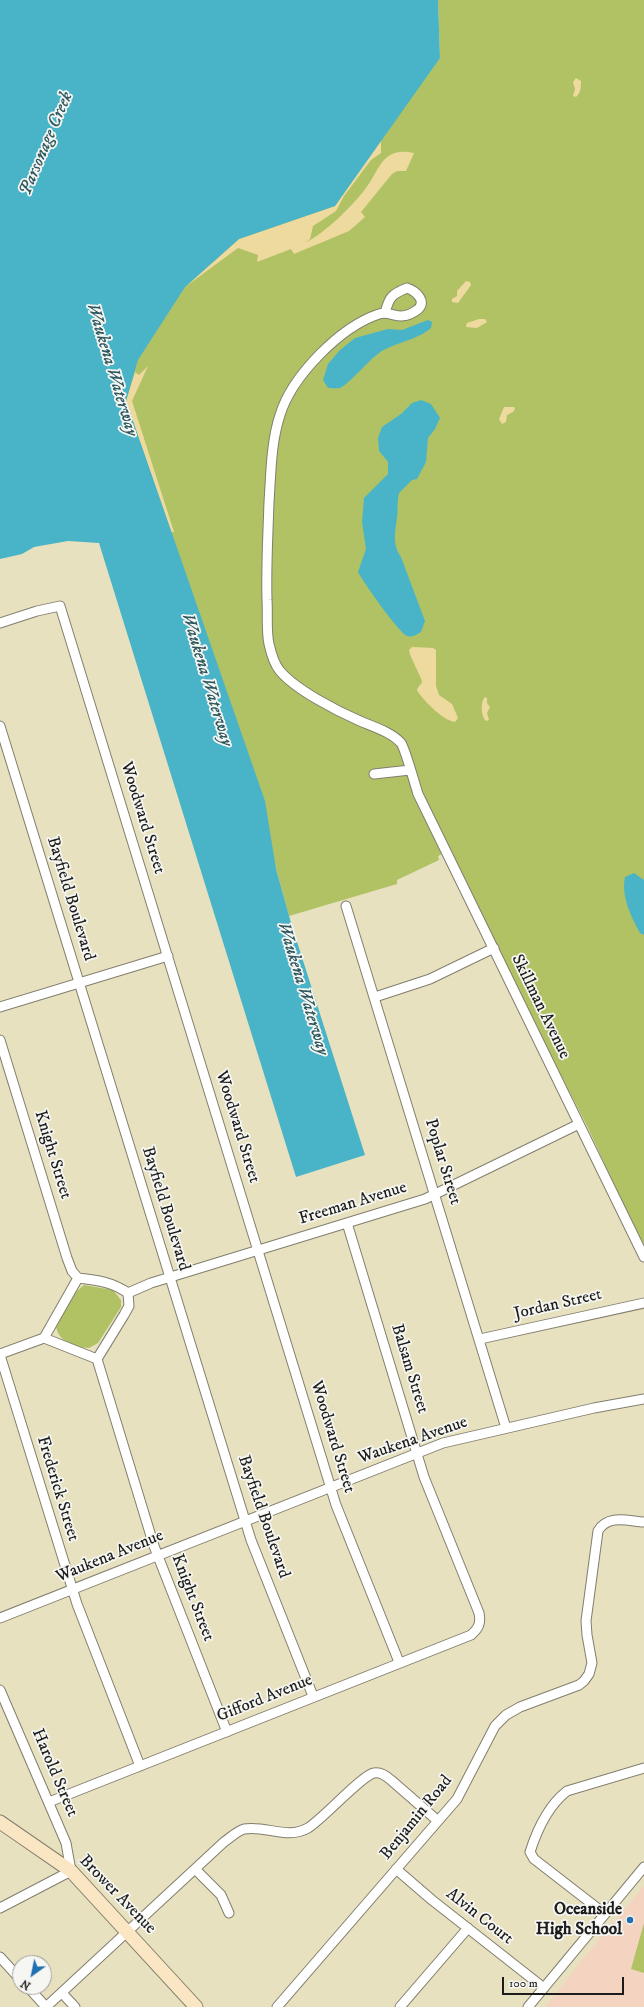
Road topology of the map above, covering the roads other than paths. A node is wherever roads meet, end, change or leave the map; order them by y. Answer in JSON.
{"nodes":[{"id":1,"x":386,"y":313,"type":"dead end"},
{"id":2,"x":0,"y":623,"type":"edge"},
{"id":3,"x":0,"y":726,"type":"edge"},
{"id":4,"x":410,"y":770,"type":"junction"},
{"id":5,"x":374,"y":774,"type":"dead end"},
{"id":6,"x":346,"y":906,"type":"dead end"},
{"id":7,"x":494,"y":948,"type":"junction"},
{"id":8,"x":168,"y":956,"type":"junction"},
{"id":9,"x":79,"y":983,"type":"junction"},
{"id":10,"x":375,"y":997,"type":"junction"},
{"id":11,"x":0,"y":1007,"type":"edge"},
{"id":12,"x":0,"y":1040,"type":"edge"},
{"id":13,"x":579,"y":1124,"type":"junction"},
{"id":14,"x":435,"y":1194,"type":"junction"},
{"id":15,"x":347,"y":1223,"type":"junction"},
{"id":16,"x":258,"y":1250,"type":"junction"},
{"id":17,"x":644,"y":1257,"type":"edge"},
{"id":18,"x":169,"y":1277,"type":"junction"},
{"id":19,"x":78,"y":1278,"type":"junction"},
{"id":20,"x":128,"y":1293,"type":"junction"},
{"id":21,"x":644,"y":1303,"type":"edge"},
{"id":22,"x":44,"y":1338,"type":"junction"},
{"id":23,"x":480,"y":1339,"type":"junction"},
{"id":24,"x":0,"y":1354,"type":"edge"},
{"id":25,"x":97,"y":1359,"type":"junction"},
{"id":26,"x":644,"y":1399,"type":"edge"},
{"id":27,"x":506,"y":1428,"type":"junction"},
{"id":28,"x":418,"y":1453,"type":"junction"},
{"id":29,"x":331,"y":1487,"type":"junction"},
{"id":30,"x":245,"y":1521,"type":"junction"},
{"id":31,"x":644,"y":1522,"type":"edge"},
{"id":32,"x":159,"y":1555,"type":"junction"},
{"id":33,"x":72,"y":1590,"type":"junction"},
{"id":34,"x":479,"y":1613,"type":"joint"},
{"id":35,"x":0,"y":1618,"type":"edge"},
{"id":36,"x":398,"y":1662,"type":"junction"},
{"id":37,"x":0,"y":1690,"type":"edge"},
{"id":38,"x":313,"y":1696,"type":"junction"},
{"id":39,"x":227,"y":1732,"type":"junction"},
{"id":40,"x":140,"y":1766,"type":"junction"},
{"id":41,"x":644,"y":1768,"type":"edge"},
{"id":42,"x":49,"y":1802,"type":"junction"},
{"id":43,"x":438,"y":1821,"type":"junction"},
{"id":44,"x":0,"y":1822,"type":"edge"},
{"id":45,"x":644,"y":1868,"type":"edge"},
{"id":46,"x":194,"y":1869,"type":"junction"},
{"id":47,"x":396,"y":1869,"type":"junction"},
{"id":48,"x":72,"y":1871,"type":"junction"},
{"id":49,"x":0,"y":1908,"type":"edge"},
{"id":50,"x":229,"y":1913,"type":"dead end"},
{"id":51,"x":605,"y":1914,"type":"junction"},
{"id":52,"x":468,"y":1928,"type":"junction"},
{"id":53,"x":126,"y":1931,"type":"junction"},
{"id":54,"x":0,"y":1957,"type":"edge"},
{"id":55,"x":12,"y":1970,"type":"edge"},
{"id":56,"x":544,"y":1988,"type":"junction"},
{"id":57,"x":62,"y":1993,"type":"junction"},
{"id":58,"x":35,"y":1995,"type":"edge"},
{"id":59,"x":46,"y":2007,"type":"edge"},
{"id":60,"x":75,"y":2007,"type":"edge"},
{"id":61,"x":196,"y":2007,"type":"edge"},
{"id":62,"x":277,"y":2007,"type":"edge"},
{"id":63,"x":400,"y":2007,"type":"edge"},
{"id":64,"x":528,"y":2007,"type":"edge"}],
"edges":[{"from":1,"to":4,"type":"street","name":"Skillman Avenue"},
{"from":2,"to":8,"type":"street","name":"Woodward Street"},
{"from":3,"to":9,"type":"street","name":"Bayfield Boulevard"},
{"from":4,"to":5,"type":"street"},
{"from":4,"to":7,"type":"street","name":"Skillman Avenue"},
{"from":6,"to":10,"type":"street","name":"Poplar Street"},
{"from":7,"to":10,"type":"street"},
{"from":7,"to":13,"type":"street","name":"Skillman Avenue"},
{"from":8,"to":9,"type":"street"},
{"from":8,"to":16,"type":"street","name":"Woodward Street"},
{"from":9,"to":11,"type":"street"},
{"from":9,"to":18,"type":"street","name":"Bayfield Boulevard"},
{"from":10,"to":14,"type":"street","name":"Poplar Street"},
{"from":12,"to":19,"type":"street","name":"Knight Street"},
{"from":13,"to":14,"type":"street","name":"Freeman Avenue"},
{"from":13,"to":17,"type":"street","name":"Skillman Avenue"},
{"from":14,"to":15,"type":"street","name":"Freeman Avenue"},
{"from":14,"to":23,"type":"street","name":"Poplar Street"},
{"from":15,"to":16,"type":"street","name":"Freeman Avenue"},
{"from":15,"to":28,"type":"street","name":"Balsam Street"},
{"from":16,"to":18,"type":"street","name":"Freeman Avenue"},
{"from":16,"to":29,"type":"street","name":"Woodward Street"},
{"from":18,"to":20,"type":"street","name":"Freeman Avenue"},
{"from":18,"to":30,"type":"street","name":"Bayfield Boulevard"},
{"from":19,"to":20,"type":"street"},
{"from":19,"to":22,"type":"street"},
{"from":20,"to":25,"type":"street"},
{"from":21,"to":23,"type":"street","name":"Jordan Street"},
{"from":22,"to":24,"type":"street"},
{"from":22,"to":25,"type":"street"},
{"from":23,"to":27,"type":"street","name":"Poplar Street"},
{"from":24,"to":33,"type":"street","name":"Frederick Street"},
{"from":25,"to":32,"type":"street","name":"Knight Street"},
{"from":26,"to":27,"type":"street","name":"Waukena Avenue"},
{"from":27,"to":28,"type":"street","name":"Waukena Avenue"},
{"from":28,"to":29,"type":"street","name":"Waukena Avenue"},
{"from":28,"to":34,"type":"street","name":"Balsam Street"},
{"from":29,"to":30,"type":"street","name":"Waukena Avenue"},
{"from":29,"to":36,"type":"street","name":"Woodward Street"},
{"from":30,"to":32,"type":"street","name":"Waukena Avenue"},
{"from":30,"to":38,"type":"street","name":"Bayfield Boulevard"},
{"from":31,"to":43,"type":"street","name":"Benjamin Road"},
{"from":32,"to":33,"type":"street","name":"Waukena Avenue"},
{"from":32,"to":39,"type":"street","name":"Knight Street"},
{"from":33,"to":35,"type":"street","name":"Waukena Avenue"},
{"from":33,"to":40,"type":"street","name":"Frederick Street"},
{"from":34,"to":36,"type":"street","name":"Gifford Avenue"},
{"from":36,"to":38,"type":"street","name":"Gifford Avenue"},
{"from":37,"to":42,"type":"street","name":"Harold Street"},
{"from":38,"to":39,"type":"street","name":"Gifford Avenue"},
{"from":39,"to":40,"type":"street","name":"Gifford Avenue"},
{"from":40,"to":42,"type":"street","name":"Gifford Avenue"},
{"from":41,"to":51,"type":"street"},
{"from":42,"to":48,"type":"street","name":"Harold Street"},
{"from":43,"to":46,"type":"street"},
{"from":43,"to":47,"type":"street","name":"Benjamin Road"},
{"from":44,"to":48,"type":"main road","name":"Brower Avenue"},
{"from":45,"to":51,"type":"street"},
{"from":46,"to":50,"type":"street"},
{"from":46,"to":53,"type":"street"},
{"from":47,"to":52,"type":"street","name":"Alvin Court"},
{"from":47,"to":62,"type":"street","name":"Benjamin Road"},
{"from":48,"to":49,"type":"street"},
{"from":48,"to":53,"type":"main road","name":"Brower Avenue"},
{"from":51,"to":56,"type":"street"},
{"from":52,"to":56,"type":"street","name":"Alvin Court"},
{"from":52,"to":63,"type":"street"},
{"from":53,"to":57,"type":"street"},
{"from":53,"to":61,"type":"main road","name":"Brower Avenue"},
{"from":54,"to":55,"type":"street"},
{"from":56,"to":64,"type":"street"},
{"from":57,"to":59,"type":"street"},
{"from":57,"to":60,"type":"street"},
{"from":58,"to":59,"type":"street"}]}
